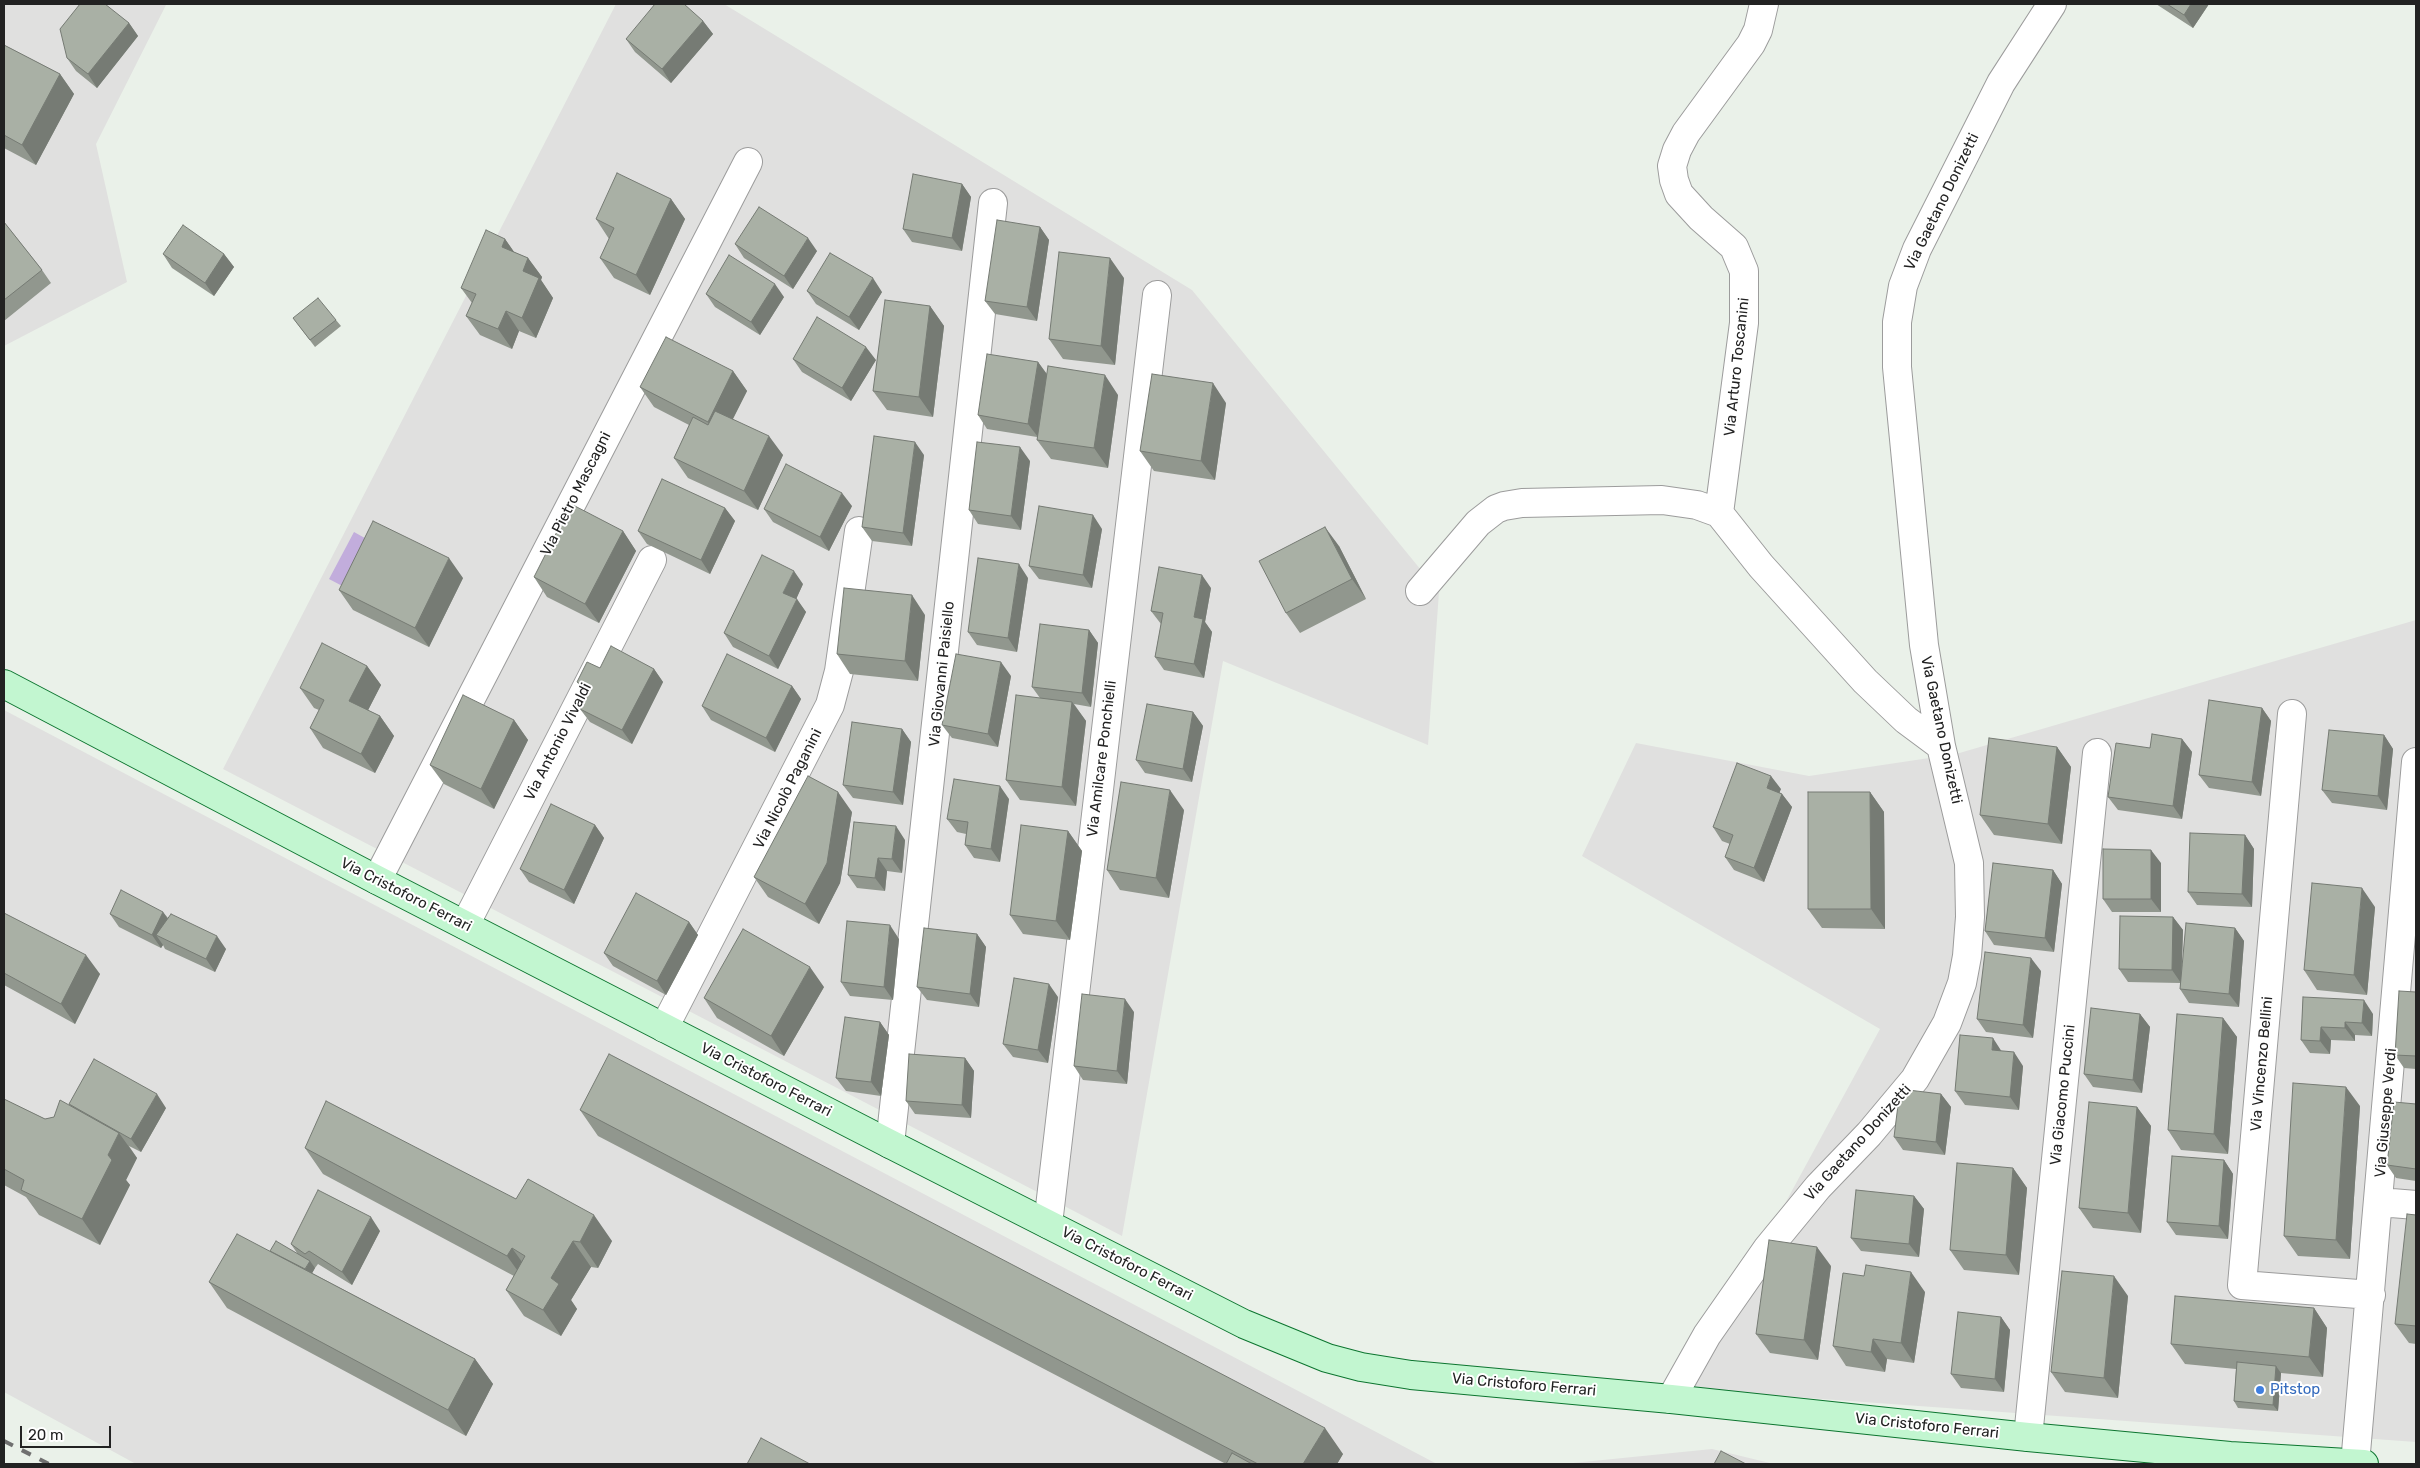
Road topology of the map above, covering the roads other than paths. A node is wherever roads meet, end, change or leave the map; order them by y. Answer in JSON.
{"nodes":[{"id":1,"x":1764,"y":4,"type":"edge"},
{"id":2,"x":2052,"y":4,"type":"edge"},
{"id":3,"x":748,"y":162,"type":"dead end"},
{"id":4,"x":993,"y":203,"type":"dead end"},
{"id":5,"x":1157,"y":295,"type":"dead end"},
{"id":6,"x":1719,"y":514,"type":"junction"},
{"id":7,"x":859,"y":531,"type":"dead end"},
{"id":8,"x":652,"y":560,"type":"dead end"},
{"id":9,"x":1420,"y":591,"type":"dead end"},
{"id":10,"x":4,"y":684,"type":"edge"},
{"id":11,"x":2292,"y":714,"type":"dead end"},
{"id":12,"x":1941,"y":746,"type":"junction"},
{"id":13,"x":2097,"y":753,"type":"dead end"},
{"id":14,"x":2416,"y":762,"type":"edge"},
{"id":15,"x":377,"y":880,"type":"junction"},
{"id":16,"x":465,"y":925,"type":"junction"},
{"id":17,"x":2406,"y":981,"type":"edge"},
{"id":18,"x":664,"y":1028,"type":"junction"},
{"id":19,"x":890,"y":1144,"type":"junction"},
{"id":20,"x":2379,"y":1202,"type":"junction"},
{"id":21,"x":2416,"y":1206,"type":"edge"},
{"id":22,"x":1048,"y":1224,"type":"junction"},
{"id":23,"x":2370,"y":1295,"type":"junction"},
{"id":24,"x":1671,"y":1399,"type":"junction"},
{"id":25,"x":2028,"y":1437,"type":"junction"},
{"id":26,"x":2359,"y":1464,"type":"edge"}],
"edges":[{"from":1,"to":6,"type":"street","name":"Via Arturo Toscanini"},
{"from":2,"to":12,"type":"street","name":"Via Gaetano Donizetti"},
{"from":3,"to":15,"type":"street","name":"Via Pietro Mascagni"},
{"from":4,"to":19,"type":"street","name":"Via Giovanni Paisiello"},
{"from":5,"to":22,"type":"street","name":"Via Amilcare Ponchielli"},
{"from":6,"to":9,"type":"street"},
{"from":6,"to":12,"type":"street"},
{"from":7,"to":18,"type":"street","name":"Via Nicolò Paganini"},
{"from":8,"to":16,"type":"street","name":"Via Antonio Vivaldi"},
{"from":10,"to":15,"type":"main road","name":"Via Cristoforo Ferrari"},
{"from":11,"to":23,"type":"street","name":"Via Vincenzo Bellini"},
{"from":12,"to":24,"type":"street","name":"Via Gaetano Donizetti"},
{"from":13,"to":25,"type":"street","name":"Via Giacomo Puccini"},
{"from":14,"to":17,"type":"street","name":"Via Giuseppe Verdi"},
{"from":15,"to":16,"type":"main road","name":"Via Cristoforo Ferrari"},
{"from":16,"to":18,"type":"main road","name":"Via Cristoforo Ferrari"},
{"from":17,"to":20,"type":"street","name":"Via Giuseppe Verdi"},
{"from":18,"to":19,"type":"main road","name":"Via Cristoforo Ferrari"},
{"from":19,"to":22,"type":"main road","name":"Via Cristoforo Ferrari"},
{"from":20,"to":21,"type":"street"},
{"from":20,"to":23,"type":"street","name":"Via Giuseppe Verdi"},
{"from":22,"to":24,"type":"main road","name":"Via Cristoforo Ferrari"},
{"from":23,"to":26,"type":"street","name":"Via Giuseppe Verdi"},
{"from":24,"to":25,"type":"main road","name":"Via Cristoforo Ferrari"},
{"from":25,"to":26,"type":"main road","name":"Via Cristoforo Ferrari"}]}
